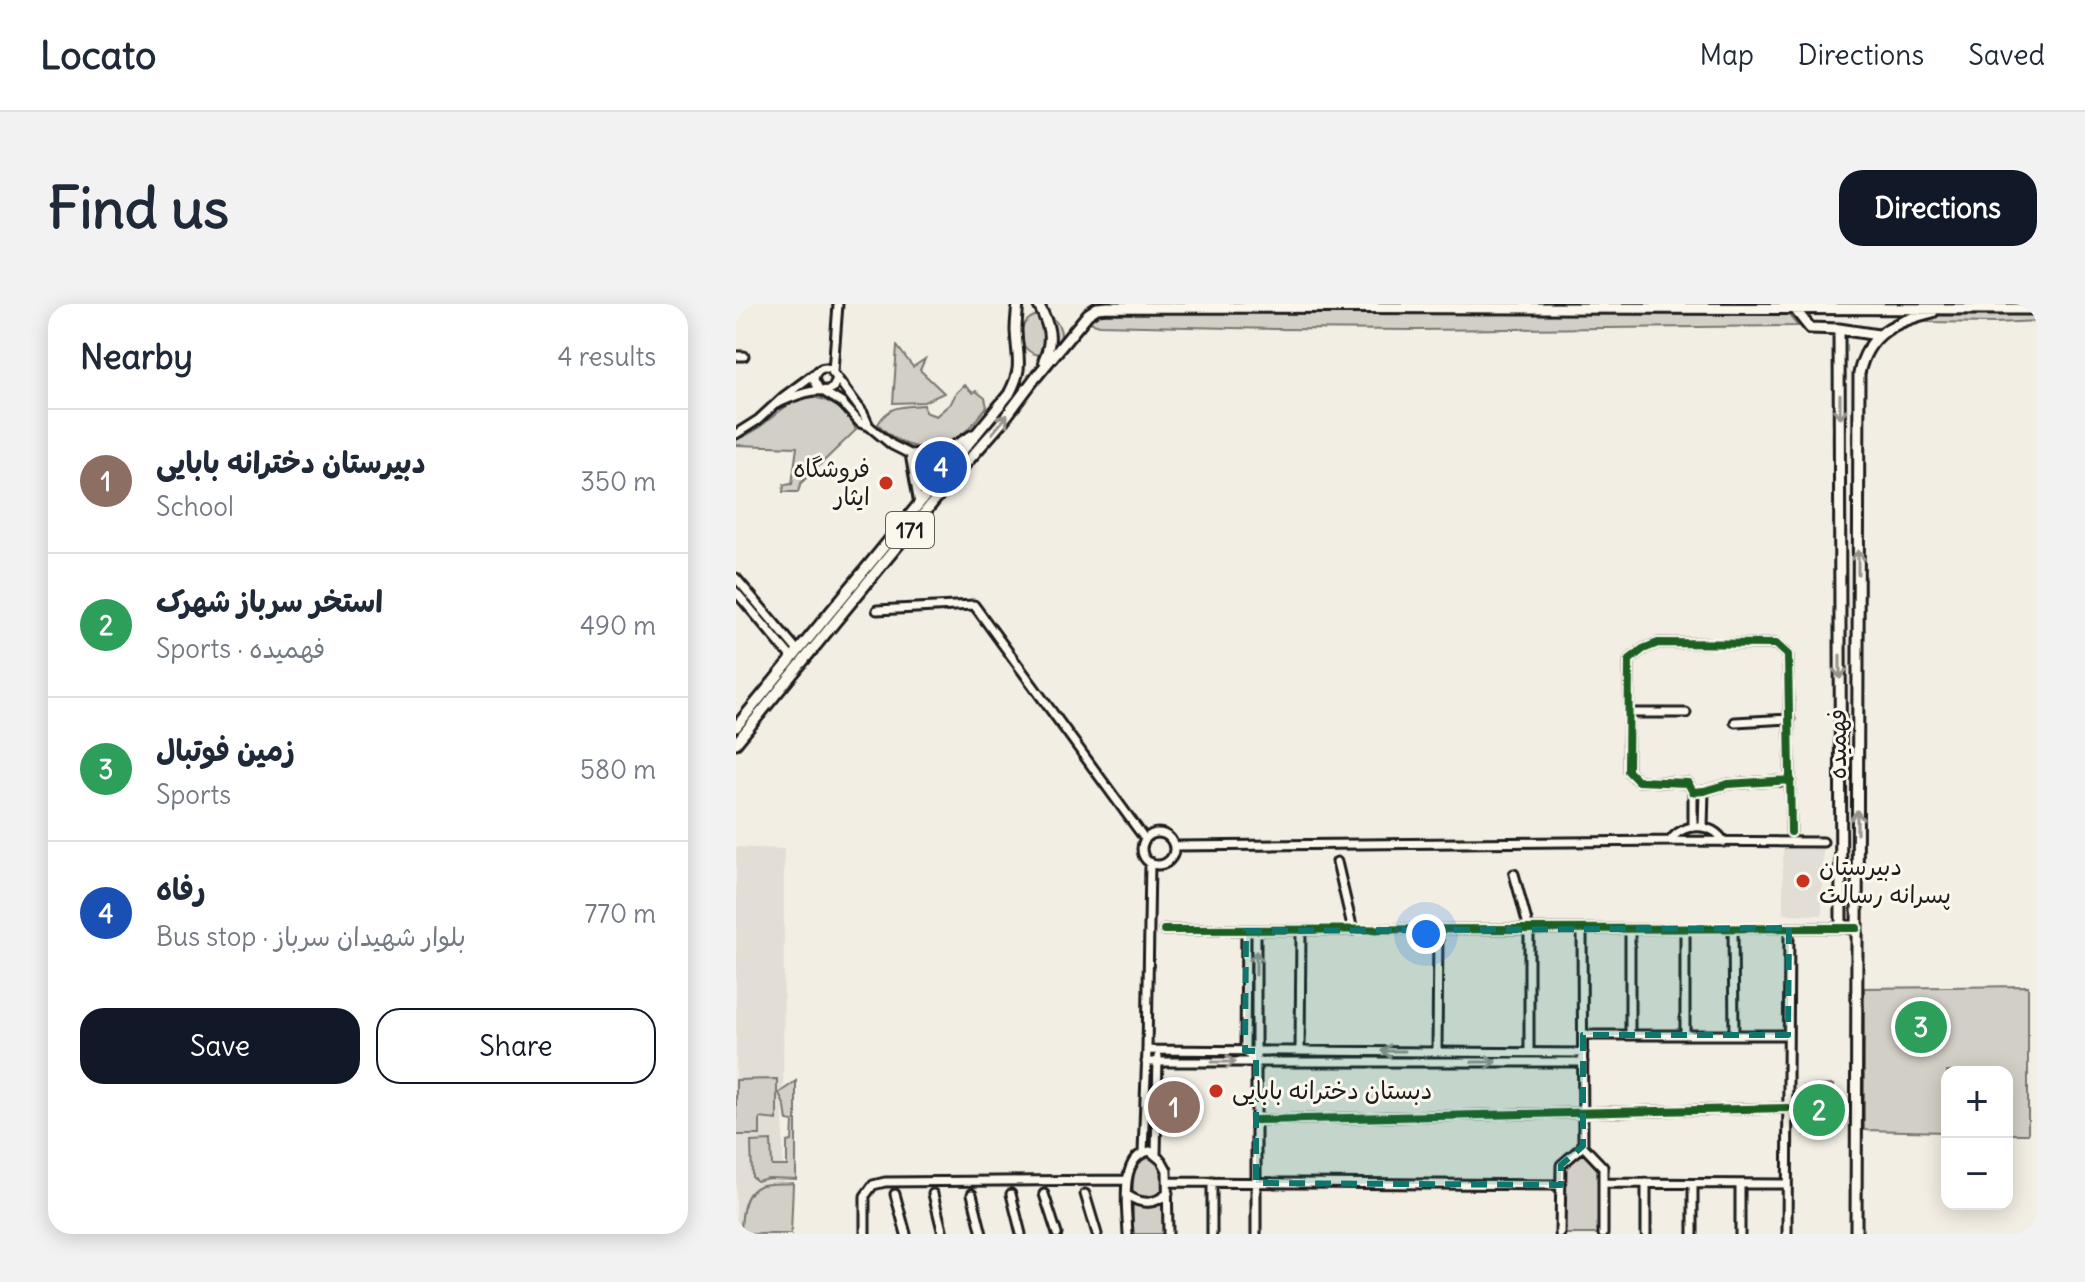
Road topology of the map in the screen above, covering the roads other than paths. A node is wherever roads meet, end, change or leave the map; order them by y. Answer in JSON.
{"nodes":[{"id":1,"x":838,"y":304,"type":"edge"},
{"id":2,"x":1018,"y":304,"type":"edge"},
{"id":3,"x":1038,"y":305,"type":"edge"},
{"id":4,"x":1794,"y":308,"type":"junction"},
{"id":5,"x":1948,"y":309,"type":"junction"},
{"id":6,"x":2037,"y":309,"type":"edge"},
{"id":7,"x":1839,"y":329,"type":"junction"},
{"id":8,"x":1878,"y":335,"type":"junction"},
{"id":9,"x":836,"y":346,"type":"junction"},
{"id":10,"x":817,"y":371,"type":"junction"},
{"id":11,"x":835,"y":374,"type":"junction"},
{"id":12,"x":1036,"y":377,"type":"junction"},
{"id":13,"x":821,"y":390,"type":"junction"},
{"id":14,"x":776,"y":404,"type":"junction"},
{"id":15,"x":869,"y":426,"type":"junction"},
{"id":16,"x":981,"y":428,"type":"junction"},
{"id":17,"x":736,"y":434,"type":"edge"},
{"id":18,"x":910,"y":454,"type":"junction"},
{"id":19,"x":919,"y":504,"type":"junction"},
{"id":20,"x":736,"y":578,"type":"edge"},
{"id":21,"x":736,"y":592,"type":"edge"},
{"id":22,"x":877,"y":610,"type":"dead end"},
{"id":23,"x":795,"y":655,"type":"junction"},
{"id":24,"x":1629,"y":713,"type":"junction"},
{"id":25,"x":1686,"y":713,"type":"dead end"},
{"id":26,"x":1790,"y":719,"type":"junction"},
{"id":27,"x":1735,"y":722,"type":"dead end"},
{"id":28,"x":736,"y":727,"type":"edge"},
{"id":29,"x":736,"y":743,"type":"edge"},
{"id":30,"x":1791,"y":780,"type":"junction"},
{"id":31,"x":1704,"y":791,"type":"junction"},
{"id":32,"x":1693,"y":792,"type":"junction"},
{"id":33,"x":1693,"y":827,"type":"junction"},
{"id":34,"x":1703,"y":827,"type":"junction"},
{"id":35,"x":1791,"y":832,"type":"dead end"},
{"id":36,"x":1145,"y":839,"type":"junction"},
{"id":37,"x":1670,"y":841,"type":"junction"},
{"id":38,"x":1724,"y":842,"type":"junction"},
{"id":39,"x":1823,"y":842,"type":"dead end"},
{"id":40,"x":1174,"y":846,"type":"junction"},
{"id":41,"x":1150,"y":862,"type":"junction"},
{"id":42,"x":1337,"y":862,"type":"dead end"},
{"id":43,"x":1514,"y":874,"type":"dead end"},
{"id":44,"x":1789,"y":928,"type":"junction"},
{"id":45,"x":1853,"y":928,"type":"junction"},
{"id":46,"x":1529,"y":929,"type":"junction"},
{"id":47,"x":1582,"y":929,"type":"junction"},
{"id":48,"x":1630,"y":929,"type":"junction"},
{"id":49,"x":1685,"y":929,"type":"junction"},
{"id":50,"x":1733,"y":929,"type":"junction"},
{"id":51,"x":1164,"y":930,"type":"dead end"},
{"id":52,"x":1301,"y":930,"type":"junction"},
{"id":53,"x":1353,"y":930,"type":"junction"},
{"id":54,"x":1438,"y":930,"type":"junction"},
{"id":55,"x":1246,"y":931,"type":"junction"},
{"id":56,"x":1256,"y":931,"type":"junction"},
{"id":57,"x":1583,"y":1035,"type":"junction"},
{"id":58,"x":1630,"y":1035,"type":"junction"},
{"id":59,"x":1685,"y":1035,"type":"junction"},
{"id":60,"x":1734,"y":1035,"type":"junction"},
{"id":61,"x":1788,"y":1035,"type":"junction"},
{"id":62,"x":1147,"y":1050,"type":"junction"},
{"id":63,"x":1159,"y":1050,"type":"junction"},
{"id":64,"x":1245,"y":1051,"type":"junction"},
{"id":65,"x":1256,"y":1051,"type":"junction"},
{"id":66,"x":1300,"y":1051,"type":"junction"},
{"id":67,"x":1437,"y":1052,"type":"junction"},
{"id":68,"x":1529,"y":1052,"type":"junction"},
{"id":69,"x":1583,"y":1053,"type":"junction"},
{"id":70,"x":1146,"y":1062,"type":"junction"},
{"id":71,"x":1158,"y":1062,"type":"junction"},
{"id":72,"x":1256,"y":1062,"type":"junction"},
{"id":73,"x":1583,"y":1062,"type":"junction"},
{"id":74,"x":1787,"y":1108,"type":"junction"},
{"id":75,"x":1583,"y":1113,"type":"junction"},
{"id":76,"x":1256,"y":1120,"type":"junction"},
{"id":77,"x":1583,"y":1146,"type":"junction"},
{"id":78,"x":1143,"y":1152,"type":"junction"},
{"id":79,"x":1156,"y":1155,"type":"junction"},
{"id":80,"x":1127,"y":1180,"type":"junction"},
{"id":81,"x":1169,"y":1182,"type":"junction"},
{"id":82,"x":1212,"y":1182,"type":"junction"},
{"id":83,"x":1256,"y":1183,"type":"junction"},
{"id":84,"x":1603,"y":1183,"type":"junction"},
{"id":85,"x":1646,"y":1183,"type":"junction"},
{"id":86,"x":1693,"y":1184,"type":"junction"},
{"id":87,"x":1740,"y":1184,"type":"junction"},
{"id":88,"x":1787,"y":1184,"type":"junction"},
{"id":89,"x":1561,"y":1185,"type":"junction"},
{"id":90,"x":1169,"y":1193,"type":"junction"},
{"id":91,"x":895,"y":1194,"type":"dead end"},
{"id":92,"x":933,"y":1194,"type":"dead end"},
{"id":93,"x":972,"y":1194,"type":"dead end"},
{"id":94,"x":1011,"y":1194,"type":"dead end"},
{"id":95,"x":1044,"y":1194,"type":"dead end"},
{"id":96,"x":1085,"y":1194,"type":"dead end"},
{"id":97,"x":1127,"y":1195,"type":"junction"},
{"id":98,"x":865,"y":1234,"type":"edge"},
{"id":99,"x":906,"y":1234,"type":"edge"},
{"id":100,"x":943,"y":1234,"type":"edge"},
{"id":101,"x":982,"y":1234,"type":"edge"},
{"id":102,"x":1021,"y":1234,"type":"edge"},
{"id":103,"x":1057,"y":1234,"type":"edge"},
{"id":104,"x":1097,"y":1234,"type":"edge"},
{"id":105,"x":1128,"y":1234,"type":"edge"},
{"id":106,"x":1168,"y":1234,"type":"edge"},
{"id":107,"x":1212,"y":1234,"type":"edge"},
{"id":108,"x":1256,"y":1234,"type":"edge"},
{"id":109,"x":1560,"y":1234,"type":"edge"},
{"id":110,"x":1603,"y":1234,"type":"edge"},
{"id":111,"x":1646,"y":1234,"type":"edge"},
{"id":112,"x":1693,"y":1234,"type":"edge"},
{"id":113,"x":1740,"y":1234,"type":"edge"},
{"id":114,"x":1787,"y":1234,"type":"edge"},
{"id":115,"x":1856,"y":1234,"type":"edge"}],
"edges":[{"from":1,"to":9,"type":"street"},
{"from":2,"to":16,"type":"main road","number":"171"},
{"from":3,"to":12,"type":"main road","number":"171"},
{"from":4,"to":5,"type":"main road","number":"171"},
{"from":4,"to":7,"type":"main road"},
{"from":4,"to":12,"type":"main road","number":"171"},
{"from":5,"to":6,"type":"main road","number":"171"},
{"from":5,"to":8,"type":"main road"},
{"from":7,"to":8,"type":"main road"},
{"from":7,"to":45,"type":"main road","name":"فهمیده","one_way":true},
{"from":45,"to":8,"type":"main road","name":"فهمیده","one_way":true},
{"from":9,"to":10,"type":"street"},
{"from":9,"to":11,"type":"street"},
{"from":10,"to":11,"type":"street"},
{"from":10,"to":13,"type":"street"},
{"from":10,"to":14,"type":"street"},
{"from":11,"to":13,"type":"street"},
{"from":11,"to":15,"type":"street"},
{"from":29,"to":12,"type":"main road","number":"171","one_way":true},
{"from":13,"to":14,"type":"street"},
{"from":13,"to":15,"type":"street"},
{"from":14,"to":17,"type":"street"},
{"from":15,"to":18,"type":"street"},
{"from":16,"to":18,"type":"street"},
{"from":16,"to":19,"type":"main road","number":"171"},
{"from":18,"to":19,"type":"street"},
{"from":19,"to":23,"type":"main road","number":"171"},
{"from":20,"to":23,"type":"street"},
{"from":21,"to":23,"type":"street"},
{"from":22,"to":36,"type":"street"},
{"from":23,"to":28,"type":"main road","number":"171"},
{"from":24,"to":25,"type":"street"},
{"from":24,"to":26,"type":"street"},
{"from":24,"to":32,"type":"street"},
{"from":26,"to":27,"type":"street"},
{"from":26,"to":30,"type":"street"},
{"from":30,"to":31,"type":"street"},
{"from":30,"to":35,"type":"street"},
{"from":31,"to":32,"type":"street"},
{"from":31,"to":34,"type":"street"},
{"from":32,"to":33,"type":"street"},
{"from":33,"to":34,"type":"street"},
{"from":33,"to":37,"type":"street"},
{"from":34,"to":38,"type":"street"},
{"from":36,"to":40,"type":"street"},
{"from":36,"to":41,"type":"street"},
{"from":37,"to":38,"type":"street"},
{"from":37,"to":40,"type":"street"},
{"from":38,"to":39,"type":"street"},
{"from":40,"to":41,"type":"street"},
{"from":41,"to":62,"type":"street"},
{"from":42,"to":53,"type":"street"},
{"from":43,"to":46,"type":"street"},
{"from":44,"to":45,"type":"street"},
{"from":44,"to":50,"type":"street"},
{"from":44,"to":61,"type":"street"},
{"from":45,"to":115,"type":"main road","name":"فهمیده"},
{"from":46,"to":47,"type":"street"},
{"from":46,"to":54,"type":"street"},
{"from":46,"to":68,"type":"street"},
{"from":47,"to":48,"type":"street"},
{"from":47,"to":57,"type":"street"},
{"from":48,"to":49,"type":"street"},
{"from":48,"to":58,"type":"street"},
{"from":49,"to":50,"type":"street"},
{"from":49,"to":59,"type":"street"},
{"from":50,"to":60,"type":"street"},
{"from":51,"to":55,"type":"street"},
{"from":52,"to":53,"type":"street"},
{"from":52,"to":56,"type":"street"},
{"from":52,"to":66,"type":"street"},
{"from":53,"to":54,"type":"street"},
{"from":54,"to":67,"type":"street"},
{"from":55,"to":56,"type":"street"},
{"from":55,"to":64,"type":"street"},
{"from":65,"to":56,"type":"street","one_way":true},
{"from":57,"to":58,"type":"street"},
{"from":57,"to":69,"type":"street"},
{"from":58,"to":59,"type":"street"},
{"from":59,"to":60,"type":"street"},
{"from":60,"to":61,"type":"street"},
{"from":61,"to":74,"type":"street"},
{"from":62,"to":63,"type":"street"},
{"from":62,"to":70,"type":"street"},
{"from":63,"to":64,"type":"street"},
{"from":63,"to":71,"type":"street"},
{"from":64,"to":65,"type":"street"},
{"from":64,"to":72,"type":"street"},
{"from":65,"to":66,"type":"street"},
{"from":65,"to":72,"type":"street"},
{"from":67,"to":66,"type":"street","one_way":true},
{"from":67,"to":68,"type":"street"},
{"from":68,"to":69,"type":"street"},
{"from":69,"to":73,"type":"street"},
{"from":70,"to":71,"type":"street"},
{"from":70,"to":78,"type":"street"},
{"from":71,"to":72,"type":"street","one_way":true},
{"from":71,"to":79,"type":"street"},
{"from":72,"to":73,"type":"street","one_way":true},
{"from":72,"to":76,"type":"street"},
{"from":73,"to":75,"type":"street"},
{"from":74,"to":75,"type":"street"},
{"from":74,"to":88,"type":"street"},
{"from":75,"to":76,"type":"street"},
{"from":75,"to":77,"type":"street"},
{"from":76,"to":83,"type":"street"},
{"from":77,"to":84,"type":"street"},
{"from":77,"to":89,"type":"street"},
{"from":78,"to":79,"type":"street"},
{"from":78,"to":80,"type":"street"},
{"from":79,"to":81,"type":"street"},
{"from":80,"to":97,"type":"street"},
{"from":80,"to":98,"type":"street"},
{"from":81,"to":82,"type":"street"},
{"from":81,"to":90,"type":"street"},
{"from":82,"to":83,"type":"street"},
{"from":82,"to":107,"type":"street"},
{"from":83,"to":89,"type":"street"},
{"from":83,"to":108,"type":"street"},
{"from":84,"to":85,"type":"street"},
{"from":84,"to":110,"type":"street"},
{"from":85,"to":86,"type":"street"},
{"from":85,"to":111,"type":"street"},
{"from":86,"to":87,"type":"street"},
{"from":86,"to":112,"type":"street"},
{"from":87,"to":88,"type":"street"},
{"from":87,"to":113,"type":"street"},
{"from":88,"to":114,"type":"street"},
{"from":89,"to":109,"type":"street"},
{"from":90,"to":97,"type":"street"},
{"from":90,"to":106,"type":"street"},
{"from":91,"to":99,"type":"street"},
{"from":92,"to":100,"type":"street"},
{"from":93,"to":101,"type":"street"},
{"from":94,"to":102,"type":"street"},
{"from":95,"to":103,"type":"street"},
{"from":96,"to":104,"type":"street"},
{"from":97,"to":105,"type":"street"}]}
